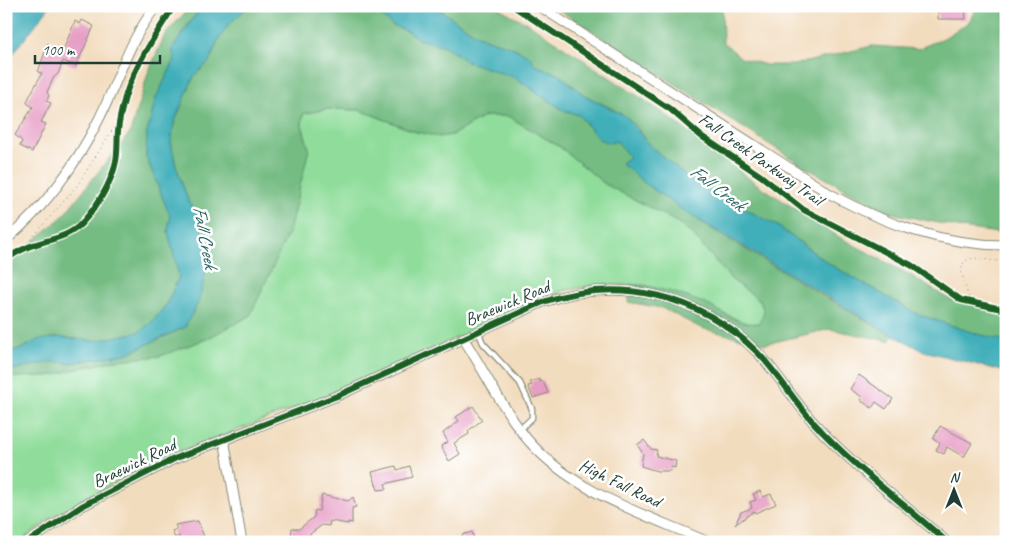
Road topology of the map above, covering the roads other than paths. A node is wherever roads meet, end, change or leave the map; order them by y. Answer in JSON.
{"nodes":[{"id":1,"x":157,"y":6,"type":"edge"},
{"id":2,"x":539,"y":6,"type":"edge"},
{"id":3,"x":6,"y":240,"type":"edge"},
{"id":4,"x":1006,"y":245,"type":"edge"},
{"id":5,"x":478,"y":331,"type":"junction"},
{"id":6,"x":463,"y":338,"type":"junction"},
{"id":7,"x":520,"y":429,"type":"junction"},
{"id":8,"x":224,"y":439,"type":"junction"},
{"id":9,"x":28,"y":542,"type":"edge"},
{"id":10,"x":242,"y":542,"type":"edge"},
{"id":11,"x":708,"y":542,"type":"edge"},
{"id":12,"x":947,"y":542,"type":"edge"}],
"edges":[{"from":1,"to":3,"type":"street"},
{"from":2,"to":4,"type":"street"},
{"from":5,"to":6,"type":"street","name":"Braewick Road"},
{"from":5,"to":7,"type":"lane"},
{"from":5,"to":12,"type":"street","name":"Braewick Road"},
{"from":6,"to":7,"type":"street","name":"High Fall Road"},
{"from":6,"to":8,"type":"street","name":"Braewick Road"},
{"from":7,"to":11,"type":"street","name":"High Fall Road"},
{"from":8,"to":9,"type":"street","name":"Braewick Road"},
{"from":8,"to":10,"type":"street"}]}
